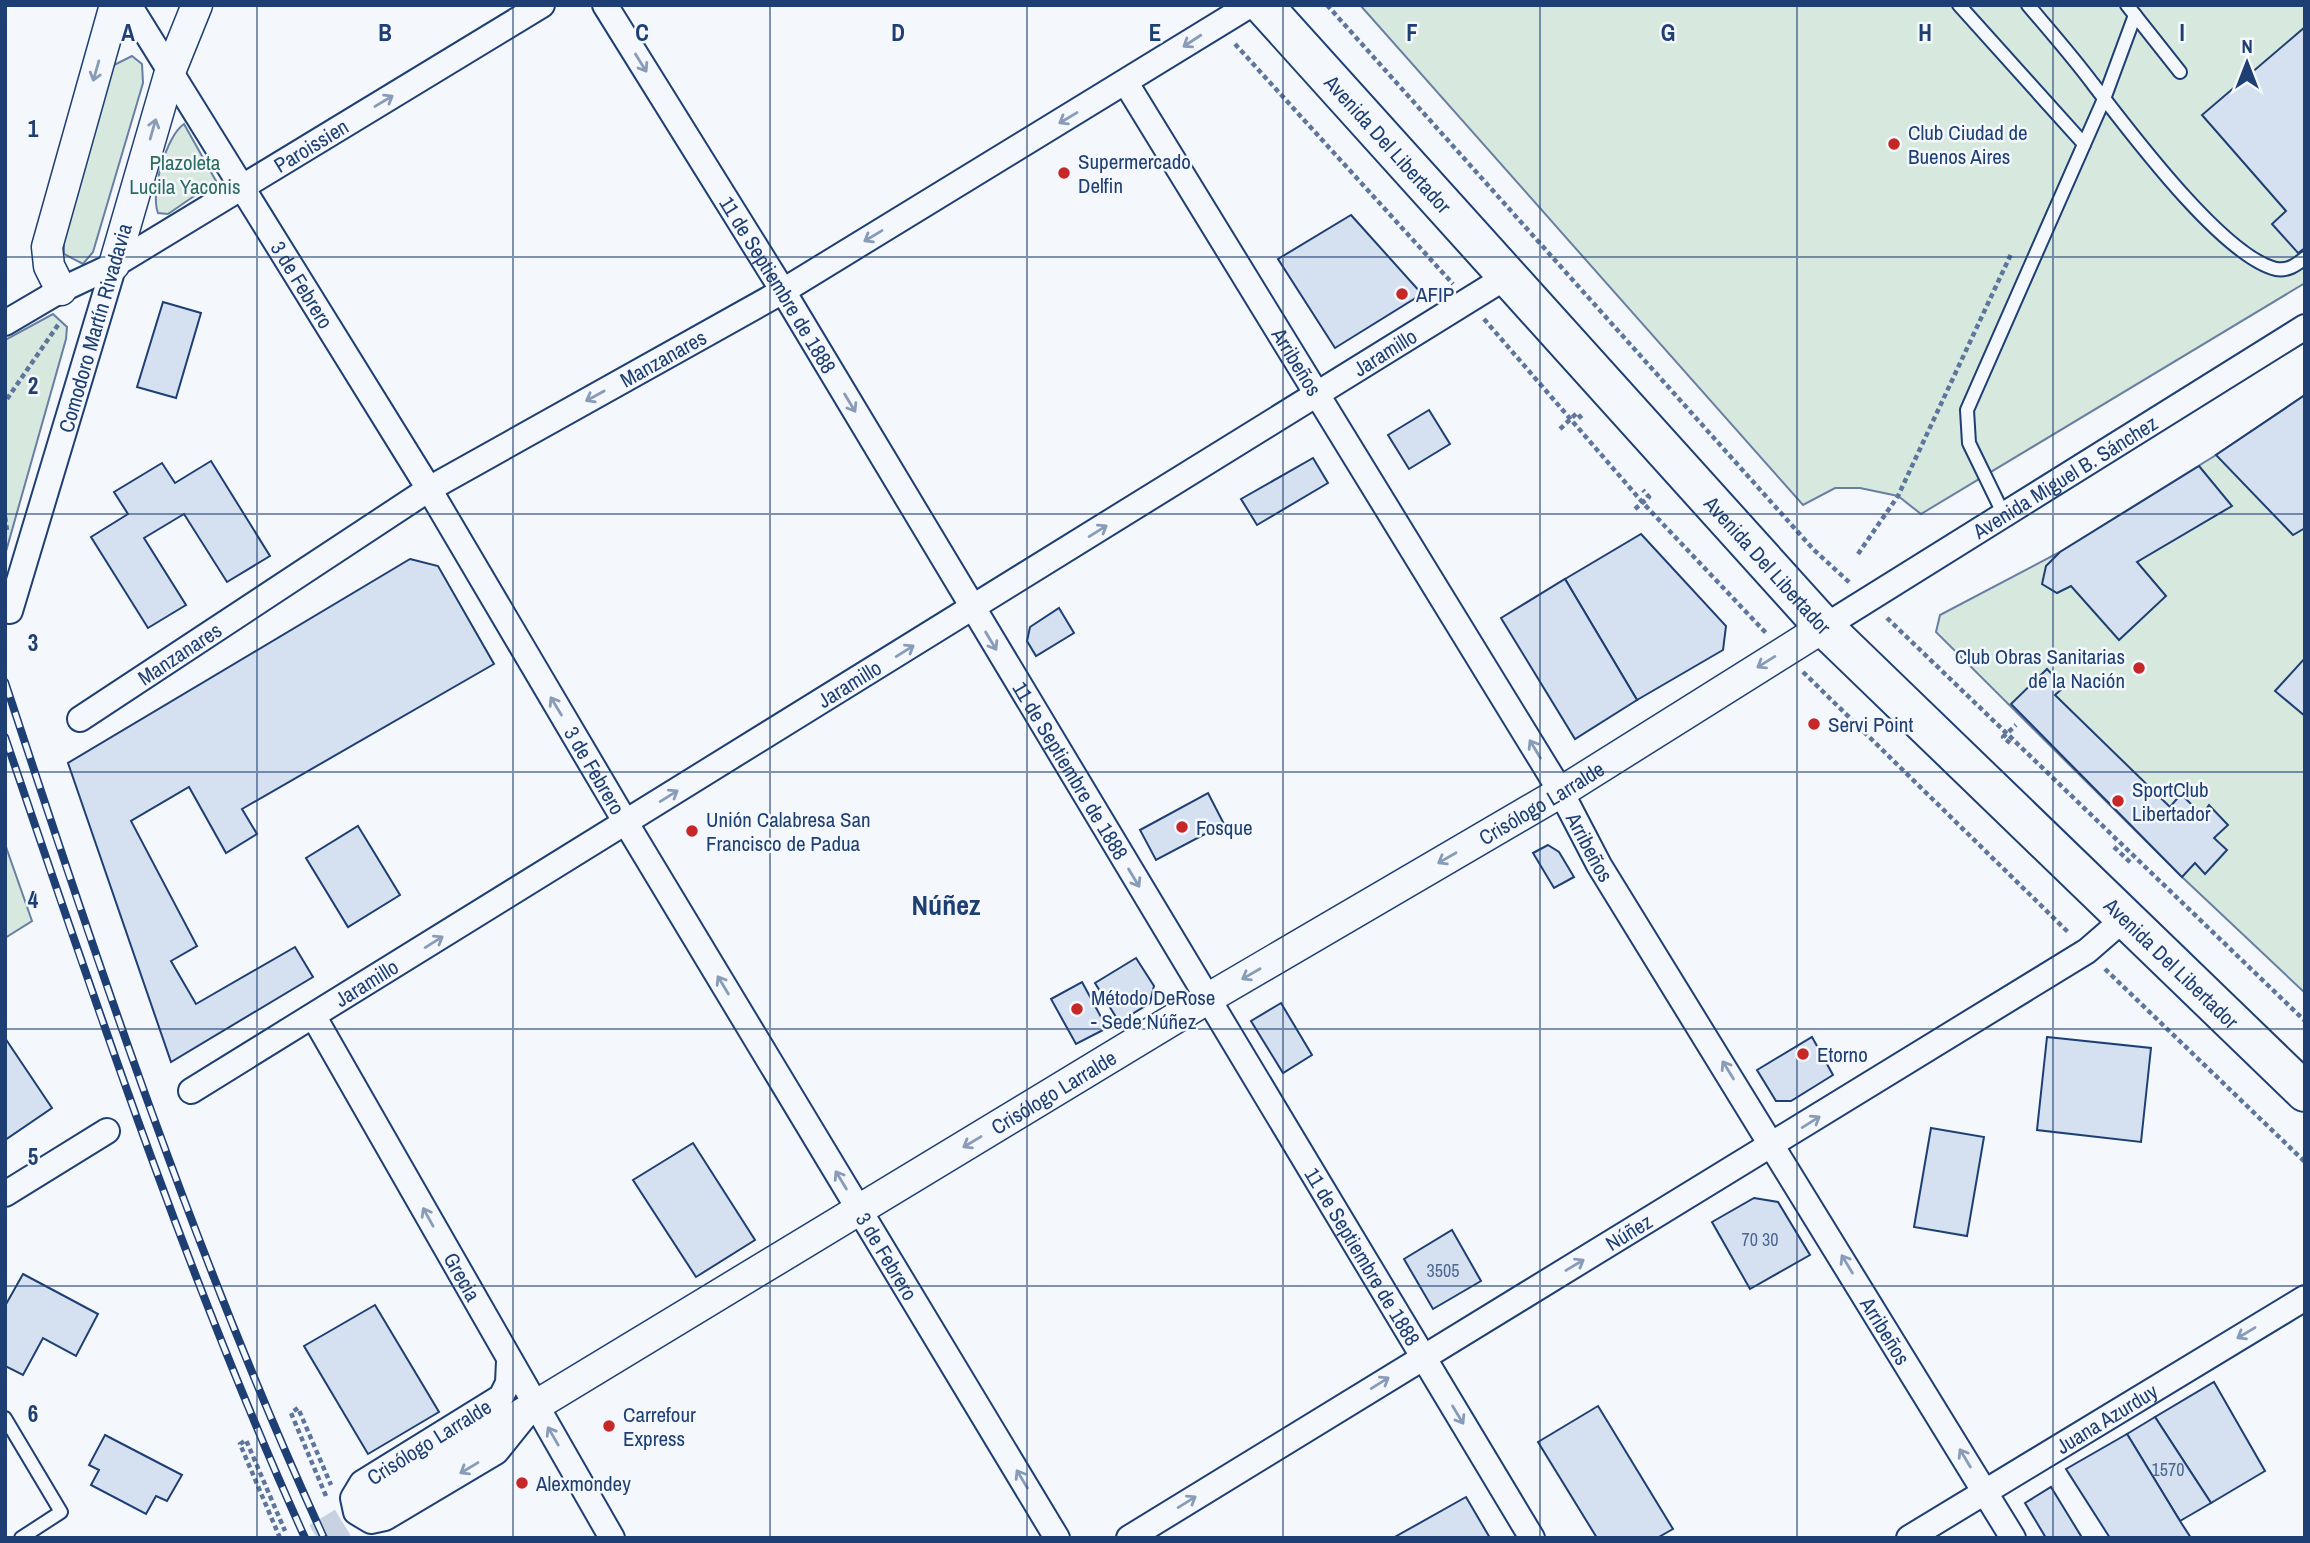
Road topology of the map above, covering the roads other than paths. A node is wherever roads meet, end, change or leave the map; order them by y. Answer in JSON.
{"nodes":[{"id":1,"x":115,"y":5,"type":"edge"},
{"id":2,"x":129,"y":5,"type":"edge"},
{"id":3,"x":197,"y":5,"type":"edge"},
{"id":4,"x":542,"y":5,"type":"edge"},
{"id":5,"x":605,"y":5,"type":"edge"},
{"id":6,"x":1250,"y":5,"type":"edge"},
{"id":7,"x":1263,"y":5,"type":"edge"},
{"id":8,"x":1959,"y":5,"type":"edge"},
{"id":9,"x":2028,"y":5,"type":"edge"},
{"id":10,"x":2131,"y":10,"type":"edge"},
{"id":11,"x":170,"y":72,"type":"junction"},
{"id":12,"x":2180,"y":72,"type":"dead end"},
{"id":13,"x":1126,"y":83,"type":"junction"},
{"id":14,"x":2104,"y":99,"type":"junction"},
{"id":15,"x":2084,"y":144,"type":"junction"},
{"id":16,"x":242,"y":188,"type":"junction"},
{"id":17,"x":2305,"y":258,"type":"edge"},
{"id":18,"x":114,"y":265,"type":"junction"},
{"id":19,"x":1506,"y":277,"type":"junction"},
{"id":20,"x":61,"y":290,"type":"junction"},
{"id":21,"x":783,"y":290,"type":"junction"},
{"id":22,"x":5,"y":323,"type":"edge"},
{"id":23,"x":2305,"y":327,"type":"edge"},
{"id":24,"x":1318,"y":394,"type":"junction"},
{"id":25,"x":429,"y":489,"type":"junction"},
{"id":26,"x":2003,"y":513,"type":"junction"},
{"id":27,"x":972,"y":609,"type":"junction"},
{"id":28,"x":10,"y":611,"type":"dead end"},
{"id":29,"x":1824,"y":627,"type":"junction"},
{"id":30,"x":80,"y":719,"type":"dead end"},
{"id":31,"x":1561,"y":792,"type":"junction"},
{"id":32,"x":626,"y":823,"type":"junction"},
{"id":33,"x":2125,"y":918,"type":"junction"},
{"id":34,"x":1208,"y":999,"type":"junction"},
{"id":35,"x":314,"y":1017,"type":"junction"},
{"id":36,"x":191,"y":1091,"type":"dead end"},
{"id":37,"x":2305,"y":1093,"type":"edge"},
{"id":38,"x":107,"y":1131,"type":"dead end"},
{"id":39,"x":1774,"y":1145,"type":"junction"},
{"id":40,"x":5,"y":1194,"type":"edge"},
{"id":41,"x":859,"y":1210,"type":"junction"},
{"id":42,"x":2305,"y":1298,"type":"edge"},
{"id":43,"x":1422,"y":1357,"type":"junction"},
{"id":44,"x":509,"y":1362,"type":"junction"},
{"id":45,"x":536,"y":1406,"type":"junction"},
{"id":46,"x":5,"y":1418,"type":"edge"},
{"id":47,"x":1985,"y":1491,"type":"junction"},
{"id":48,"x":365,"y":1509,"type":"tunnel mouth"},
{"id":49,"x":21,"y":1538,"type":"edge"},
{"id":50,"x":612,"y":1538,"type":"edge"},
{"id":51,"x":1057,"y":1538,"type":"edge"},
{"id":52,"x":1129,"y":1538,"type":"edge"},
{"id":53,"x":1532,"y":1538,"type":"edge"},
{"id":54,"x":1909,"y":1538,"type":"edge"},
{"id":55,"x":2013,"y":1538,"type":"edge"}],
"edges":[{"from":1,"to":20,"type":"street","name":"Comodoro Martín Rivadavia","one_way":true},
{"from":2,"to":11,"type":"street","name":"3 de Febrero"},
{"from":3,"to":11,"type":"street","name":"Comodoro Martín Rivadavia"},
{"from":16,"to":4,"type":"street","name":"Paroissien","one_way":true},
{"from":5,"to":21,"type":"street","name":"11 de Septiembre de 1888","one_way":true},
{"from":6,"to":13,"type":"street","name":"Manzanares","one_way":true},
{"from":7,"to":19,"type":"main road","name":"Avenida Del Libertador"},
{"from":8,"to":15,"type":"lane"},
{"from":9,"to":14,"type":"lane"},
{"from":10,"to":12,"type":"lane"},
{"from":10,"to":14,"type":"lane"},
{"from":11,"to":16,"type":"street","name":"3 de Febrero"},
{"from":18,"to":11,"type":"street","name":"Comodoro Martín Rivadavia","one_way":true},
{"from":13,"to":21,"type":"street","name":"Manzanares","one_way":true},
{"from":13,"to":24,"type":"street","name":"Arribeños"},
{"from":14,"to":15,"type":"lane"},
{"from":14,"to":17,"type":"lane"},
{"from":15,"to":26,"type":"lane"},
{"from":16,"to":18,"type":"street","name":"Paroissien"},
{"from":16,"to":25,"type":"street","name":"3 de Febrero"},
{"from":18,"to":20,"type":"street","name":"Paroissien"},
{"from":18,"to":28,"type":"street","name":"Comodoro Martín Rivadavia"},
{"from":19,"to":24,"type":"street","name":"Jaramillo"},
{"from":19,"to":29,"type":"main road","name":"Avenida Del Libertador"},
{"from":20,"to":22,"type":"street","name":"Paroissien"},
{"from":21,"to":25,"type":"street","name":"Manzanares","one_way":true},
{"from":21,"to":27,"type":"street","name":"11 de Septiembre de 1888","one_way":true},
{"from":23,"to":26,"type":"street","name":"Avenida Miguel B. Sánchez"},
{"from":27,"to":24,"type":"street","name":"Jaramillo","one_way":true},
{"from":31,"to":24,"type":"street","name":"Arribeños","one_way":true},
{"from":25,"to":30,"type":"street","name":"Manzanares"},
{"from":32,"to":25,"type":"street","name":"3 de Febrero","one_way":true},
{"from":26,"to":29,"type":"street","name":"Avenida Miguel B. Sánchez"},
{"from":32,"to":27,"type":"street","name":"Jaramillo","one_way":true},
{"from":27,"to":34,"type":"street","name":"11 de Septiembre de 1888","one_way":true},
{"from":29,"to":31,"type":"street","name":"Crisólogo Larralde","one_way":true},
{"from":29,"to":33,"type":"main road","name":"Avenida Del Libertador"},
{"from":31,"to":34,"type":"street","name":"Crisólogo Larralde","one_way":true},
{"from":39,"to":31,"type":"street","name":"Arribeños","one_way":true},
{"from":35,"to":32,"type":"street","name":"Jaramillo","one_way":true},
{"from":41,"to":32,"type":"street","name":"3 de Febrero","one_way":true},
{"from":33,"to":37,"type":"main road","name":"Avenida Del Libertador"},
{"from":39,"to":33,"type":"street","name":"Núñez","one_way":true},
{"from":34,"to":41,"type":"street","name":"Crisólogo Larralde","one_way":true},
{"from":34,"to":43,"type":"street","name":"11 de Septiembre de 1888"},
{"from":35,"to":36,"type":"street","name":"Jaramillo"},
{"from":44,"to":35,"type":"street","name":"Grecia","one_way":true},
{"from":38,"to":40,"type":"street"},
{"from":43,"to":39,"type":"street","name":"Núñez","one_way":true},
{"from":47,"to":39,"type":"street","name":"Arribeños","one_way":true},
{"from":41,"to":45,"type":"street","name":"Crisólogo Larralde"},
{"from":51,"to":41,"type":"street","name":"3 de Febrero","one_way":true},
{"from":42,"to":47,"type":"street","name":"Juana Azurduy","one_way":true},
{"from":52,"to":43,"type":"street","name":"Núñez","one_way":true},
{"from":43,"to":53,"type":"street","name":"11 de Septiembre de 1888","one_way":true},
{"from":44,"to":45,"type":"street","name":"Grecia"},
{"from":45,"to":44,"type":"street","name":"Crisólogo Larralde","one_way":true},
{"from":45,"to":48,"type":"street","name":"Crisólogo Larralde"},
{"from":50,"to":45,"type":"street","name":"Grecia","one_way":true},
{"from":46,"to":49,"type":"lane"},
{"from":47,"to":54,"type":"street","name":"Juana Azurduy"},
{"from":47,"to":55,"type":"street","name":"Arribeños"}]}
